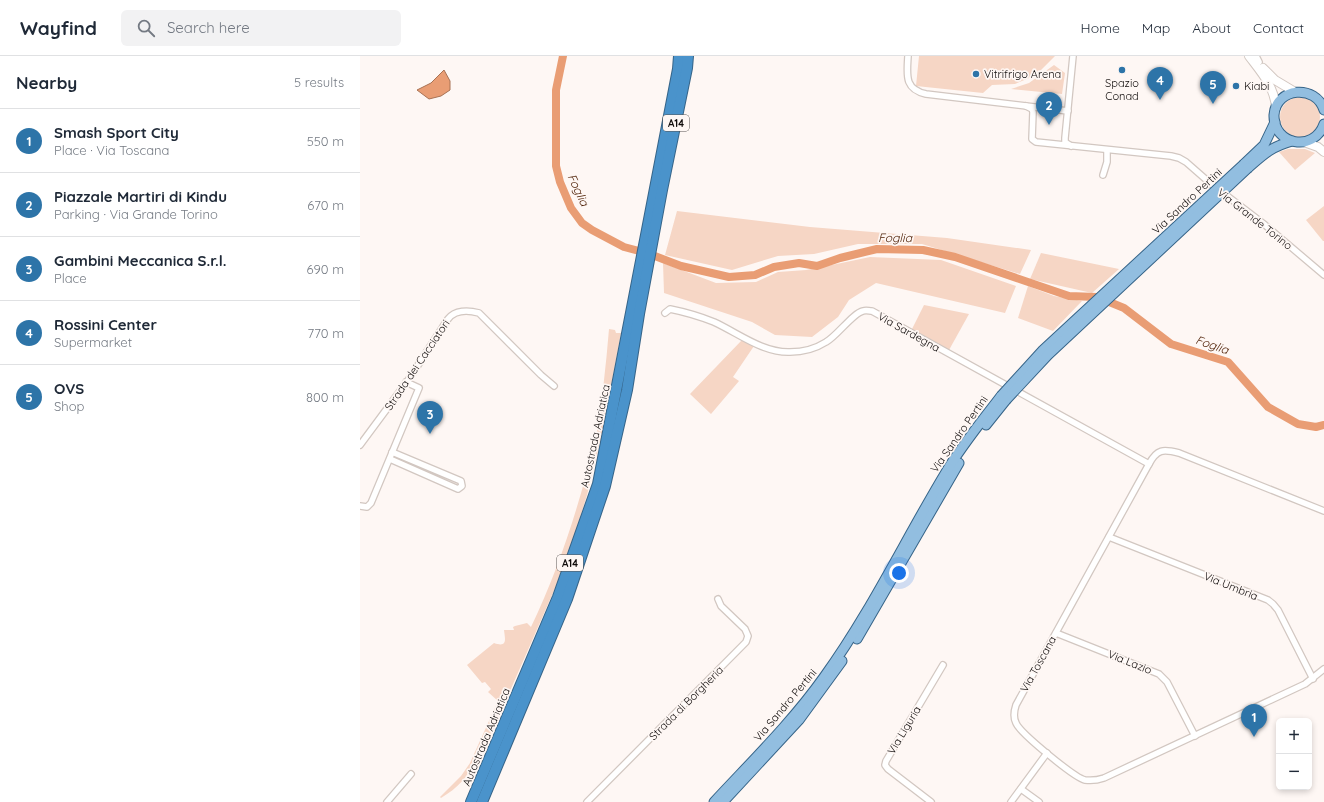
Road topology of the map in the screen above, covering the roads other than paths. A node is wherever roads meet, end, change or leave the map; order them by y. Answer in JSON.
{"nodes":[{"id":1,"x":679,"y":56,"type":"edge"},
{"id":2,"x":688,"y":56,"type":"edge"},
{"id":3,"x":908,"y":56,"type":"edge"},
{"id":4,"x":1073,"y":56,"type":"edge"},
{"id":5,"x":1249,"y":56,"type":"edge"},
{"id":6,"x":1256,"y":58,"type":"edge"},
{"id":7,"x":1295,"y":92,"type":"junction"},
{"id":8,"x":1320,"y":95,"type":"edge"},
{"id":9,"x":1026,"y":106,"type":"junction"},
{"id":10,"x":1276,"y":107,"type":"junction"},
{"id":11,"x":1068,"y":110,"type":"junction"},
{"id":12,"x":1324,"y":110,"type":"edge"},
{"id":13,"x":1275,"y":122,"type":"junction"},
{"id":14,"x":1324,"y":129,"type":"edge"},
{"id":15,"x":1292,"y":141,"type":"junction"},
{"id":16,"x":1304,"y":142,"type":"junction"},
{"id":17,"x":1072,"y":146,"type":"junction"},
{"id":18,"x":1107,"y":150,"type":"junction"},
{"id":19,"x":1324,"y":152,"type":"edge"},
{"id":20,"x":1246,"y":166,"type":"junction"},
{"id":21,"x":1103,"y":175,"type":"dead end"},
{"id":22,"x":658,"y":189,"type":"junction"},
{"id":23,"x":1323,"y":274,"type":"edge"},
{"id":24,"x":665,"y":313,"type":"dead end"},
{"id":25,"x":636,"y":314,"type":"junction"},
{"id":26,"x":406,"y":382,"type":"junction"},
{"id":27,"x":554,"y":386,"type":"dead end"},
{"id":28,"x":1004,"y":398,"type":"junction"},
{"id":29,"x":360,"y":446,"type":"edge"},
{"id":30,"x":392,"y":452,"type":"junction"},
{"id":31,"x":390,"y":459,"type":"junction"},
{"id":32,"x":1149,"y":464,"type":"junction"},
{"id":33,"x":360,"y":506,"type":"edge"},
{"id":34,"x":1324,"y":511,"type":"edge"},
{"id":35,"x":1109,"y":537,"type":"junction"},
{"id":36,"x":718,"y":599,"type":"dead end"},
{"id":37,"x":1056,"y":633,"type":"junction"},
{"id":38,"x":943,"y":665,"type":"dead end"},
{"id":39,"x":1324,"y":669,"type":"edge"},
{"id":40,"x":1313,"y":679,"type":"junction"},
{"id":41,"x":1195,"y":736,"type":"junction"},
{"id":42,"x":1048,"y":753,"type":"junction"},
{"id":43,"x":411,"y":774,"type":"dead end"},
{"id":44,"x":1021,"y":789,"type":"junction"},
{"id":45,"x":387,"y":802,"type":"edge"},
{"id":46,"x":471,"y":802,"type":"edge"},
{"id":47,"x":482,"y":802,"type":"edge"},
{"id":48,"x":587,"y":802,"type":"edge"},
{"id":49,"x":714,"y":802,"type":"edge"},
{"id":50,"x":723,"y":802,"type":"edge"},
{"id":51,"x":931,"y":802,"type":"edge"},
{"id":52,"x":1011,"y":802,"type":"edge"},
{"id":53,"x":1039,"y":802,"type":"edge"}],
"edges":[{"from":1,"to":22,"type":"highway","name":"Autostrada Adriatica","number":"A14"},
{"from":2,"to":22,"type":"highway","name":"Autostrada Adriatica","number":"A14"},
{"from":3,"to":9,"type":"street"},
{"from":4,"to":11,"type":"street"},
{"from":5,"to":10,"type":"main road"},
{"from":6,"to":7,"type":"main road"},
{"from":7,"to":8,"type":"main road"},
{"from":7,"to":10,"type":"main road"},
{"from":8,"to":12,"type":"main road"},
{"from":9,"to":11,"type":"street"},
{"from":9,"to":17,"type":"street","name":"Via Grande Torino"},
{"from":10,"to":13,"type":"main road"},
{"from":11,"to":17,"type":"street"},
{"from":13,"to":15,"type":"main road"},
{"from":13,"to":20,"type":"main road","name":"Via Sandro Pertini"},
{"from":14,"to":16,"type":"main road"},
{"from":15,"to":16,"type":"main road"},
{"from":15,"to":20,"type":"main road","name":"Via Sandro Pertini"},
{"from":16,"to":19,"type":"main road"},
{"from":17,"to":18,"type":"street","name":"Via Grande Torino"},
{"from":18,"to":21,"type":"street"},
{"from":18,"to":23,"type":"street","name":"Via Grande Torino"},
{"from":20,"to":28,"type":"main road","name":"Via Sandro Pertini","bridge":true},
{"from":22,"to":25,"type":"highway","name":"Autostrada Adriatica","number":"A14"},
{"from":24,"to":32,"type":"street","name":"Via Sardegna"},
{"from":25,"to":46,"type":"highway","name":"Autostrada Adriatica","number":"A14"},
{"from":25,"to":47,"type":"highway","name":"Autostrada Adriatica","number":"A14"},
{"from":26,"to":27,"type":"street","name":"Strada dei Cacciatori"},
{"from":26,"to":29,"type":"street","name":"Strada dei Cacciatori"},
{"from":26,"to":30,"type":"street"},
{"from":28,"to":49,"type":"main road","name":"Via Sandro Pertini"},
{"from":28,"to":50,"type":"main road","name":"Via Sandro Pertini"},
{"from":30,"to":31,"type":"street"},
{"from":30,"to":31,"type":"street"},
{"from":31,"to":33,"type":"street"},
{"from":32,"to":34,"type":"street","name":"Via Toscana"},
{"from":32,"to":35,"type":"street","name":"Via Toscana"},
{"from":35,"to":37,"type":"street","name":"Via Toscana"},
{"from":35,"to":40,"type":"street","name":"Via Umbria"},
{"from":36,"to":48,"type":"street","name":"Strada di Borgheria"},
{"from":37,"to":41,"type":"street","name":"Via Lazio"},
{"from":37,"to":42,"type":"street","name":"Via Toscana"},
{"from":38,"to":51,"type":"street","name":"Via Liguria"},
{"from":39,"to":40,"type":"street","name":"Via Toscana"},
{"from":40,"to":41,"type":"street","name":"Via Toscana"},
{"from":41,"to":42,"type":"street","name":"Via Toscana"},
{"from":42,"to":44,"type":"street"},
{"from":43,"to":45,"type":"street"},
{"from":44,"to":52,"type":"street"},
{"from":44,"to":53,"type":"street"}]}
